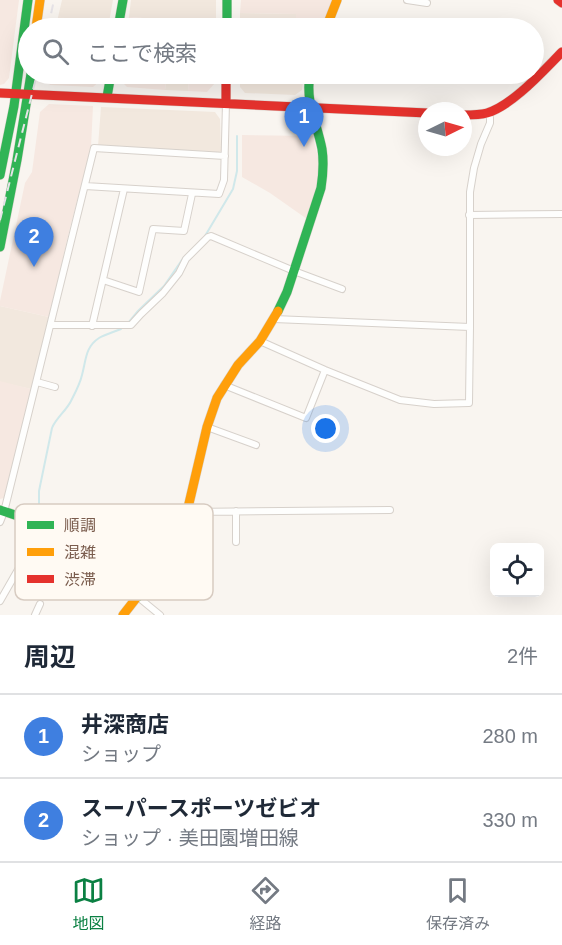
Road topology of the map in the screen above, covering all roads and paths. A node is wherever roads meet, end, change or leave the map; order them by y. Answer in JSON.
{"nodes":[{"id":1,"x":28,"y":0,"type":"edge"},
{"id":2,"x":40,"y":0,"type":"edge"},
{"id":3,"x":123,"y":0,"type":"edge"},
{"id":4,"x":227,"y":0,"type":"edge"},
{"id":5,"x":337,"y":0,"type":"edge"},
{"id":6,"x":407,"y":0,"type":"edge"},
{"id":7,"x":558,"y":0,"type":"edge"},
{"id":8,"x":427,"y":3,"type":"dead end"},
{"id":9,"x":562,"y":3,"type":"edge"},
{"id":10,"x":26,"y":18,"type":"edge"},
{"id":11,"x":37,"y":18,"type":"edge"},
{"id":12,"x":120,"y":18,"type":"edge"},
{"id":13,"x":226,"y":18,"type":"edge"},
{"id":14,"x":330,"y":18,"type":"edge"},
{"id":15,"x":562,"y":52,"type":"edge"},
{"id":16,"x":544,"y":69,"type":"edge"},
{"id":17,"x":18,"y":72,"type":"edge"},
{"id":18,"x":30,"y":84,"type":"edge"},
{"id":19,"x":109,"y":84,"type":"edge"},
{"id":20,"x":226,"y":84,"type":"edge"},
{"id":21,"x":308,"y":84,"type":"edge"},
{"id":22,"x":526,"y":84,"type":"edge"},
{"id":23,"x":0,"y":93,"type":"edge"},
{"id":24,"x":15,"y":94,"type":"junction"},
{"id":25,"x":28,"y":94,"type":"junction"},
{"id":26,"x":107,"y":97,"type":"junction"},
{"id":27,"x":226,"y":103,"type":"junction"},
{"id":28,"x":309,"y":107,"type":"junction"},
{"id":29,"x":488,"y":112,"type":"junction"},
{"id":30,"x":418,"y":113,"type":"edge"},
{"id":31,"x":472,"y":115,"type":"edge"},
{"id":32,"x":225,"y":156,"type":"junction"},
{"id":33,"x":0,"y":175,"type":"edge"},
{"id":34,"x":85,"y":186,"type":"junction"},
{"id":35,"x":124,"y":189,"type":"junction"},
{"id":36,"x":192,"y":194,"type":"junction"},
{"id":37,"x":562,"y":214,"type":"edge"},
{"id":38,"x":469,"y":215,"type":"junction"},
{"id":39,"x":0,"y":246,"type":"edge"},
{"id":40,"x":294,"y":271,"type":"junction"},
{"id":41,"x":103,"y":280,"type":"junction"},
{"id":42,"x":342,"y":289,"type":"dead end"},
{"id":43,"x":274,"y":319,"type":"junction"},
{"id":44,"x":51,"y":325,"type":"junction"},
{"id":45,"x":92,"y":326,"type":"junction"},
{"id":46,"x":470,"y":327,"type":"junction"},
{"id":47,"x":260,"y":341,"type":"junction"},
{"id":48,"x":325,"y":370,"type":"junction"},
{"id":49,"x":37,"y":382,"type":"junction"},
{"id":50,"x":224,"y":386,"type":"junction"},
{"id":51,"x":56,"y":387,"type":"dead end"},
{"id":52,"x":207,"y":427,"type":"junction"},
{"id":53,"x":256,"y":445,"type":"dead end"},
{"id":54,"x":189,"y":504,"type":"edge"},
{"id":55,"x":390,"y":510,"type":"dead end"},
{"id":56,"x":2,"y":511,"type":"edge"},
{"id":57,"x":213,"y":511,"type":"edge"},
{"id":58,"x":236,"y":511,"type":"junction"},
{"id":59,"x":0,"y":522,"type":"edge"},
{"id":60,"x":236,"y":542,"type":"dead end"},
{"id":61,"x":15,"y":575,"type":"edge"},
{"id":62,"x":136,"y":600,"type":"edge"},
{"id":63,"x":142,"y":600,"type":"edge"},
{"id":64,"x":0,"y":601,"type":"edge"},
{"id":65,"x":40,"y":604,"type":"dead end"},
{"id":66,"x":35,"y":615,"type":"edge"},
{"id":67,"x":123,"y":615,"type":"edge"},
{"id":68,"x":160,"y":615,"type":"edge"}],
"edges":[{"from":1,"to":10,"type":"street"},
{"from":2,"to":11,"type":"street"},
{"from":3,"to":12,"type":"street"},
{"from":4,"to":13,"type":"street"},
{"from":5,"to":14,"type":"street"},
{"from":6,"to":8,"type":"street"},
{"from":7,"to":9,"type":"street"},
{"from":15,"to":16,"type":"street"},
{"from":17,"to":24,"type":"street"},
{"from":18,"to":25,"type":"street"},
{"from":19,"to":26,"type":"street"},
{"from":20,"to":27,"type":"street"},
{"from":21,"to":28,"type":"street"},
{"from":22,"to":29,"type":"street"},
{"from":23,"to":24,"type":"street"},
{"from":24,"to":25,"type":"street"},
{"from":24,"to":33,"type":"street"},
{"from":25,"to":26,"type":"street"},
{"from":25,"to":39,"type":"street"},
{"from":26,"to":27,"type":"street"},
{"from":27,"to":28,"type":"street"},
{"from":27,"to":32,"type":"street"},
{"from":28,"to":30,"type":"street"},
{"from":28,"to":40,"type":"street"},
{"from":29,"to":31,"type":"street"},
{"from":29,"to":38,"type":"street"},
{"from":32,"to":34,"type":"street"},
{"from":32,"to":36,"type":"street"},
{"from":34,"to":35,"type":"street"},
{"from":34,"to":44,"type":"street"},
{"from":35,"to":36,"type":"street"},
{"from":35,"to":41,"type":"street"},
{"from":36,"to":41,"type":"street"},
{"from":37,"to":38,"type":"street"},
{"from":38,"to":46,"type":"street"},
{"from":40,"to":42,"type":"street"},
{"from":40,"to":43,"type":"street"},
{"from":40,"to":45,"type":"street"},
{"from":41,"to":45,"type":"street"},
{"from":43,"to":46,"type":"street"},
{"from":43,"to":47,"type":"street"},
{"from":44,"to":45,"type":"street"},
{"from":44,"to":49,"type":"street"},
{"from":46,"to":48,"type":"street"},
{"from":47,"to":48,"type":"street"},
{"from":47,"to":50,"type":"street"},
{"from":48,"to":50,"type":"street"},
{"from":49,"to":51,"type":"street"},
{"from":49,"to":56,"type":"street"},
{"from":50,"to":52,"type":"street"},
{"from":52,"to":53,"type":"street"},
{"from":52,"to":54,"type":"street"},
{"from":55,"to":58,"type":"street"},
{"from":56,"to":59,"type":"street"},
{"from":57,"to":58,"type":"street"},
{"from":58,"to":60,"type":"street"},
{"from":61,"to":64,"type":"street"},
{"from":62,"to":67,"type":"street"},
{"from":63,"to":68,"type":"street"},
{"from":65,"to":66,"type":"street"}]}
